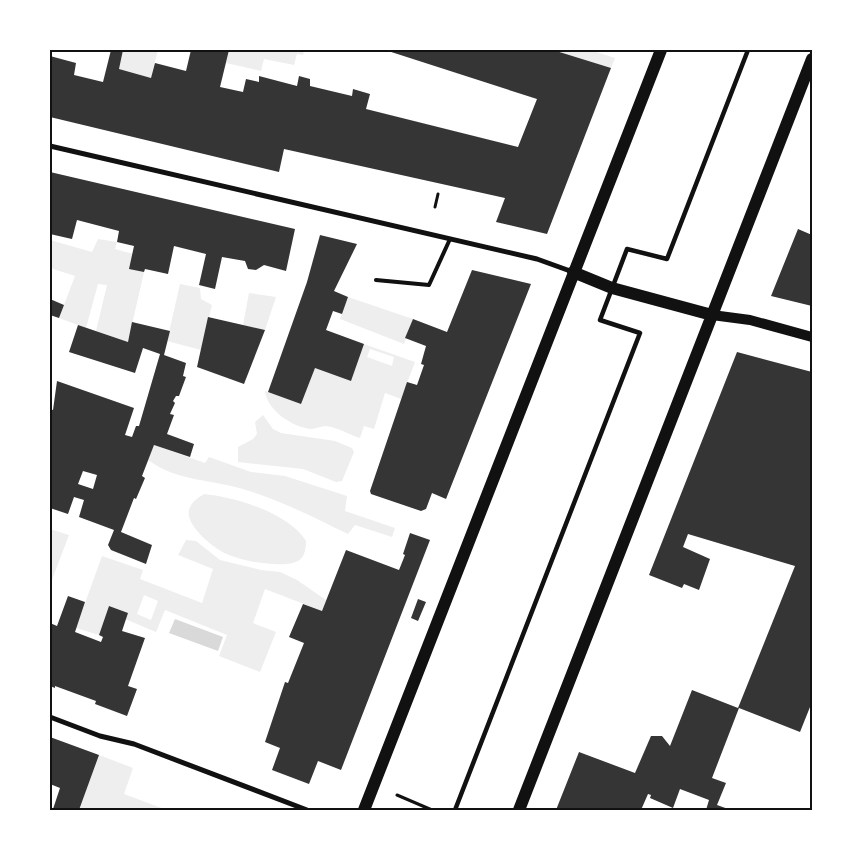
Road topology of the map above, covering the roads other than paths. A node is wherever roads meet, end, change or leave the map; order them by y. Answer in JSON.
{"nodes":[{"id":1,"x":661,"y":50,"type":"edge"},
{"id":2,"x":748,"y":50,"type":"edge"},
{"id":3,"x":812,"y":59,"type":"edge"},
{"id":4,"x":50,"y":146,"type":"edge"},
{"id":5,"x":450,"y":239,"type":"junction"},
{"id":6,"x":573,"y":272,"type":"junction"},
{"id":7,"x":376,"y":280,"type":"dead end"},
{"id":8,"x":612,"y":288,"type":"junction"},
{"id":9,"x":712,"y":315,"type":"junction"},
{"id":10,"x":812,"y":337,"type":"edge"},
{"id":11,"x":50,"y":717,"type":"edge"},
{"id":12,"x":307,"y":810,"type":"edge"},
{"id":13,"x":364,"y":810,"type":"edge"},
{"id":14,"x":456,"y":810,"type":"edge"},
{"id":15,"x":519,"y":810,"type":"edge"}],
"edges":[{"from":1,"to":6,"type":"main road"},
{"from":2,"to":8,"type":"street"},
{"from":3,"to":9,"type":"main road"},
{"from":4,"to":5,"type":"street"},
{"from":5,"to":6,"type":"street"},
{"from":5,"to":7,"type":"lane"},
{"from":6,"to":8,"type":"main road"},
{"from":6,"to":13,"type":"main road"},
{"from":8,"to":9,"type":"main road"},
{"from":8,"to":14,"type":"street"},
{"from":9,"to":10,"type":"main road"},
{"from":9,"to":15,"type":"main road"},
{"from":11,"to":12,"type":"street"}]}
